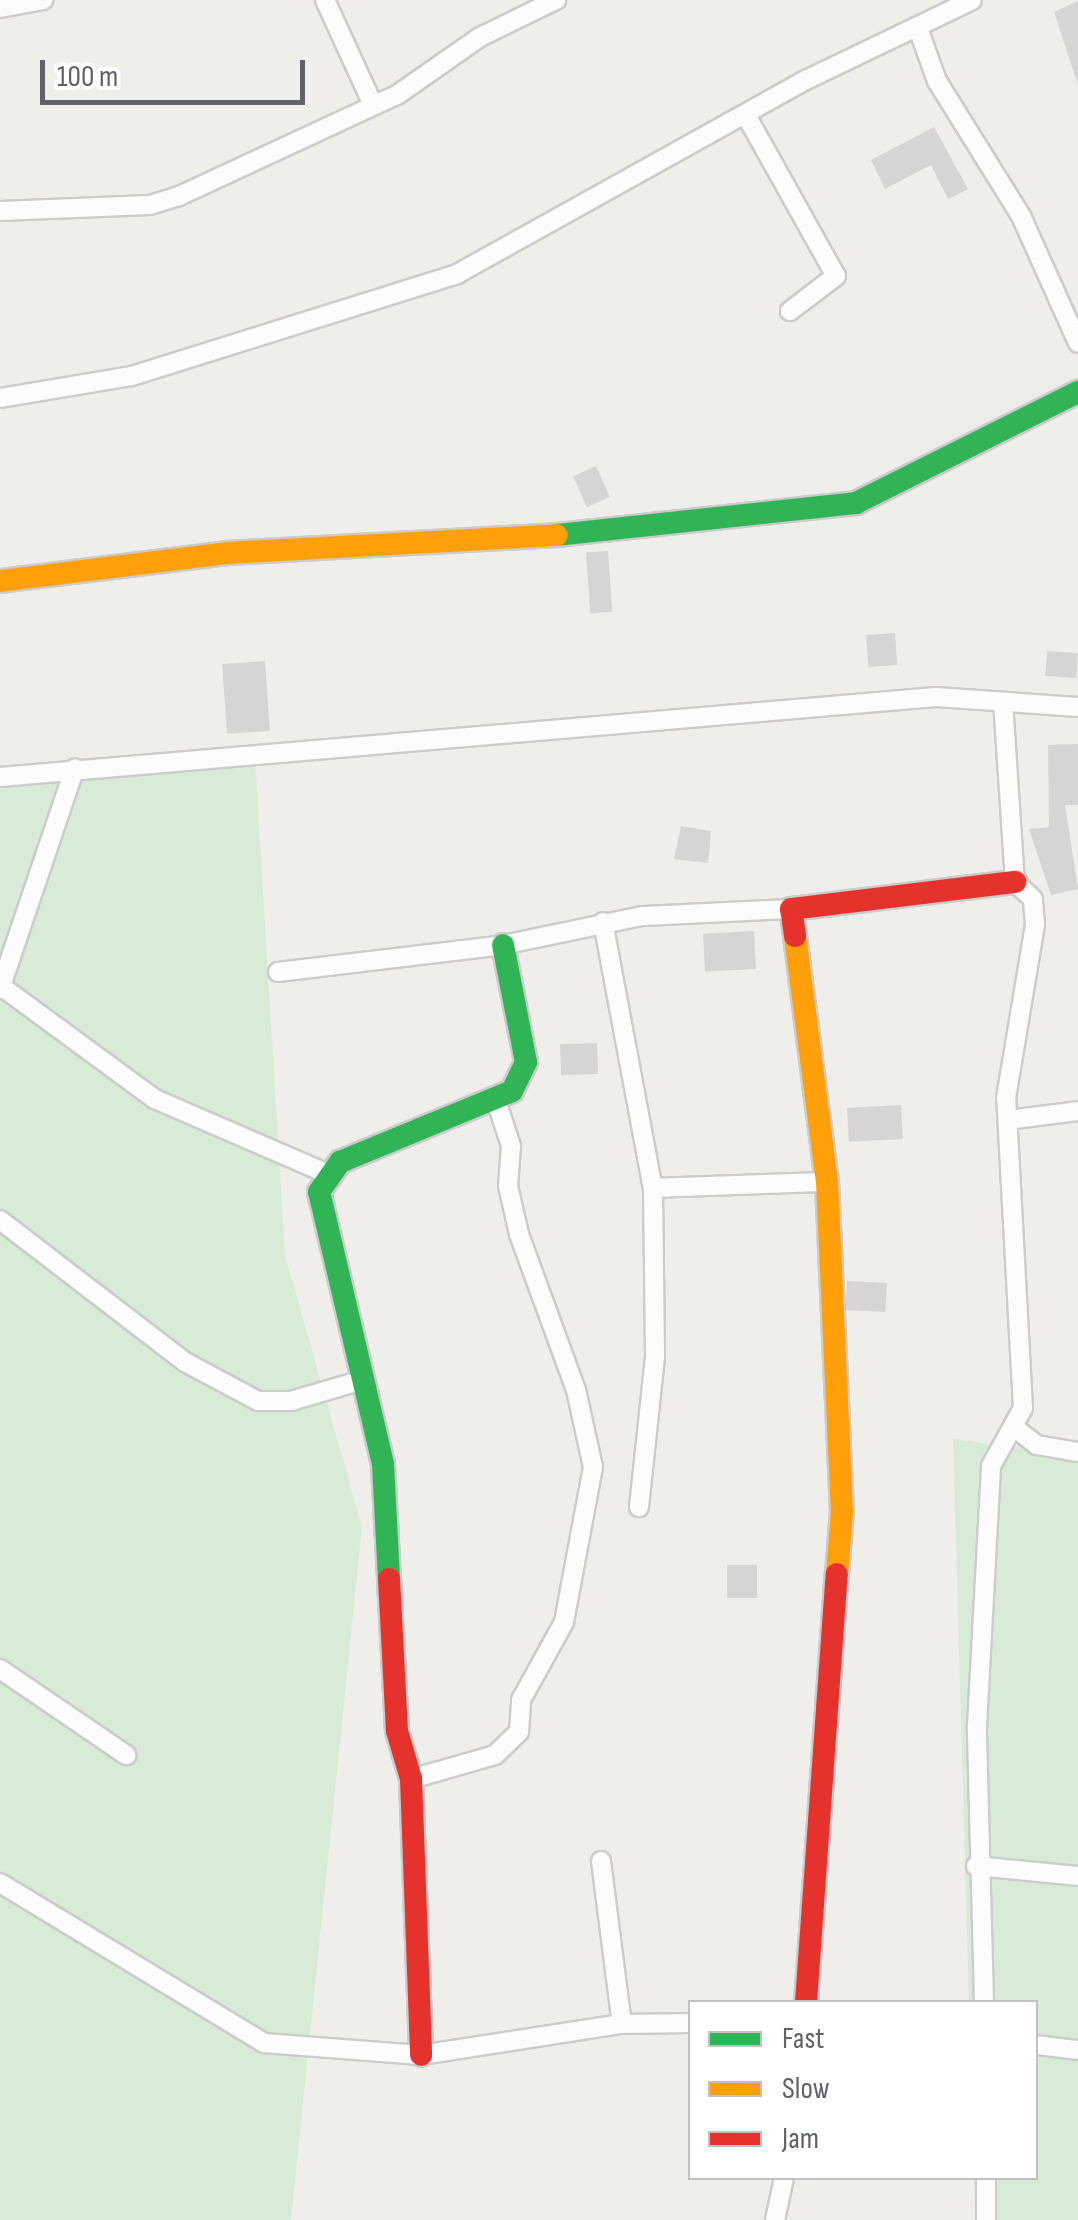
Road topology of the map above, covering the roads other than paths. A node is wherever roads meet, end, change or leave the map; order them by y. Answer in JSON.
{"nodes":[{"id":1,"x":43,"y":0,"type":"edge"},
{"id":2,"x":325,"y":0,"type":"edge"},
{"id":3,"x":556,"y":0,"type":"edge"},
{"id":4,"x":972,"y":0,"type":"edge"},
{"id":5,"x":0,"y":8,"type":"edge"},
{"id":6,"x":919,"y":31,"type":"junction"},
{"id":7,"x":373,"y":105,"type":"junction"},
{"id":8,"x":746,"y":117,"type":"junction"},
{"id":9,"x":0,"y":211,"type":"edge"},
{"id":10,"x":790,"y":311,"type":"dead end"},
{"id":11,"x":1078,"y":343,"type":"edge"},
{"id":12,"x":1078,"y":392,"type":"edge"},
{"id":13,"x":0,"y":398,"type":"edge"},
{"id":14,"x":0,"y":581,"type":"edge"},
{"id":15,"x":1002,"y":702,"type":"junction"},
{"id":16,"x":1078,"y":707,"type":"edge"},
{"id":17,"x":74,"y":768,"type":"junction"},
{"id":18,"x":0,"y":777,"type":"edge"},
{"id":19,"x":1015,"y":882,"type":"junction"},
{"id":20,"x":791,"y":909,"type":"junction"},
{"id":21,"x":603,"y":922,"type":"junction"},
{"id":22,"x":503,"y":945,"type":"junction"},
{"id":23,"x":278,"y":972,"type":"dead end"},
{"id":24,"x":1,"y":987,"type":"edge"},
{"id":25,"x":496,"y":1100,"type":"junction"},
{"id":26,"x":1078,"y":1111,"type":"edge"},
{"id":27,"x":1008,"y":1120,"type":"junction"},
{"id":28,"x":326,"y":1173,"type":"junction"},
{"id":29,"x":828,"y":1182,"type":"junction"},
{"id":30,"x":653,"y":1188,"type":"junction"},
{"id":31,"x":0,"y":1220,"type":"edge"},
{"id":32,"x":363,"y":1380,"type":"junction"},
{"id":33,"x":1015,"y":1428,"type":"junction"},
{"id":34,"x":1078,"y":1452,"type":"edge"},
{"id":35,"x":640,"y":1507,"type":"dead end"},
{"id":36,"x":0,"y":1669,"type":"edge"},
{"id":37,"x":126,"y":1755,"type":"dead end"},
{"id":38,"x":410,"y":1780,"type":"junction"},
{"id":39,"x":601,"y":1862,"type":"dead end"},
{"id":40,"x":976,"y":1866,"type":"junction"},
{"id":41,"x":1078,"y":1876,"type":"edge"},
{"id":42,"x":0,"y":1883,"type":"edge"},
{"id":43,"x":806,"y":2000,"type":"edge"},
{"id":44,"x":984,"y":2000,"type":"edge"},
{"id":45,"x":622,"y":2024,"type":"junction"},
{"id":46,"x":688,"y":2024,"type":"edge"},
{"id":47,"x":1038,"y":2045,"type":"edge"},
{"id":48,"x":1078,"y":2050,"type":"edge"},
{"id":49,"x":420,"y":2055,"type":"junction"},
{"id":50,"x":784,"y":2180,"type":"edge"},
{"id":51,"x":986,"y":2180,"type":"edge"},
{"id":52,"x":775,"y":2220,"type":"edge"},
{"id":53,"x":986,"y":2220,"type":"edge"}],
"edges":[{"from":1,"to":5,"type":"street"},
{"from":2,"to":7,"type":"street"},
{"from":3,"to":7,"type":"street"},
{"from":4,"to":6,"type":"street"},
{"from":6,"to":8,"type":"street"},
{"from":6,"to":11,"type":"street"},
{"from":7,"to":9,"type":"street"},
{"from":8,"to":10,"type":"street"},
{"from":8,"to":13,"type":"street"},
{"from":12,"to":14,"type":"street"},
{"from":15,"to":16,"type":"street"},
{"from":15,"to":17,"type":"street"},
{"from":15,"to":19,"type":"street"},
{"from":17,"to":18,"type":"street"},
{"from":17,"to":24,"type":"street"},
{"from":19,"to":20,"type":"street"},
{"from":19,"to":27,"type":"street"},
{"from":20,"to":21,"type":"street"},
{"from":20,"to":29,"type":"street"},
{"from":21,"to":22,"type":"street"},
{"from":21,"to":30,"type":"street"},
{"from":22,"to":23,"type":"street"},
{"from":22,"to":25,"type":"street"},
{"from":24,"to":28,"type":"street"},
{"from":25,"to":28,"type":"street"},
{"from":25,"to":38,"type":"street"},
{"from":26,"to":27,"type":"street"},
{"from":27,"to":33,"type":"street"},
{"from":28,"to":32,"type":"street"},
{"from":29,"to":30,"type":"street"},
{"from":29,"to":43,"type":"street"},
{"from":30,"to":35,"type":"street"},
{"from":31,"to":32,"type":"street"},
{"from":32,"to":38,"type":"street"},
{"from":33,"to":34,"type":"street"},
{"from":33,"to":40,"type":"street"},
{"from":36,"to":37,"type":"street"},
{"from":38,"to":49,"type":"street"},
{"from":39,"to":45,"type":"street"},
{"from":40,"to":41,"type":"street"},
{"from":40,"to":44,"type":"street"},
{"from":42,"to":49,"type":"street"},
{"from":45,"to":46,"type":"street"},
{"from":45,"to":49,"type":"street"},
{"from":47,"to":48,"type":"street"},
{"from":50,"to":52,"type":"street"},
{"from":51,"to":53,"type":"street"}]}
